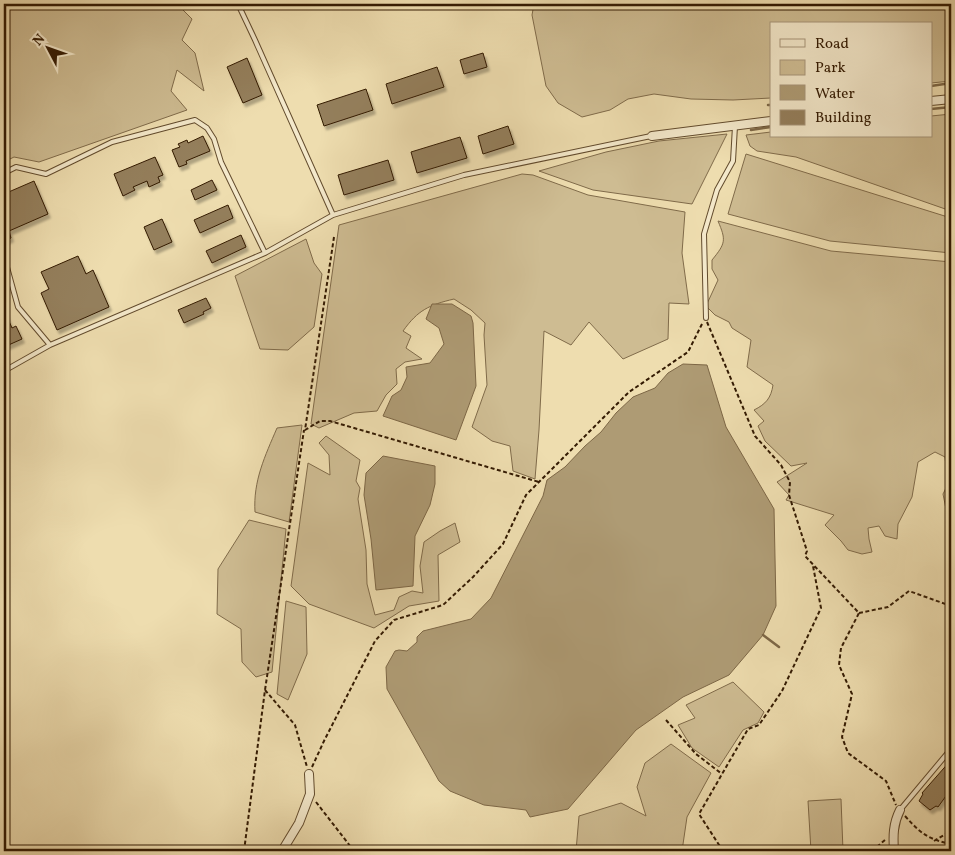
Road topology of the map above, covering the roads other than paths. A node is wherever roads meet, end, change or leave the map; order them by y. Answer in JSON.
{"nodes":[{"id":1,"x":238,"y":4,"type":"edge"},
{"id":2,"x":951,"y":99,"type":"edge"},
{"id":3,"x":932,"y":101,"type":"edge"},
{"id":4,"x":770,"y":121,"type":"edge"},
{"id":5,"x":736,"y":125,"type":"junction"},
{"id":6,"x":652,"y":136,"type":"joint"},
{"id":7,"x":4,"y":173,"type":"edge"},
{"id":8,"x":333,"y":215,"type":"junction"},
{"id":9,"x":265,"y":253,"type":"junction"},
{"id":10,"x":5,"y":260,"type":"dead end"},
{"id":11,"x":706,"y":318,"type":"road end"},
{"id":12,"x":50,"y":345,"type":"junction"},
{"id":13,"x":4,"y":371,"type":"edge"},
{"id":14,"x":951,"y":749,"type":"edge"},
{"id":15,"x":309,"y":774,"type":"road end"},
{"id":16,"x":900,"y":810,"type":"joint"},
{"id":17,"x":282,"y":851,"type":"edge"},
{"id":18,"x":894,"y":851,"type":"edge"}],
"edges":[{"from":1,"to":8,"type":"lane"},
{"from":2,"to":3,"type":"street"},
{"from":4,"to":5,"type":"street"},
{"from":5,"to":6,"type":"street"},
{"from":5,"to":11,"type":"lane"},
{"from":6,"to":8,"type":"lane"},
{"from":7,"to":9,"type":"lane"},
{"from":8,"to":9,"type":"lane"},
{"from":9,"to":12,"type":"lane"},
{"from":10,"to":12,"type":"lane"},
{"from":12,"to":13,"type":"lane"},
{"from":14,"to":16,"type":"lane"},
{"from":15,"to":17,"type":"street"},
{"from":16,"to":18,"type":"street"}]}
